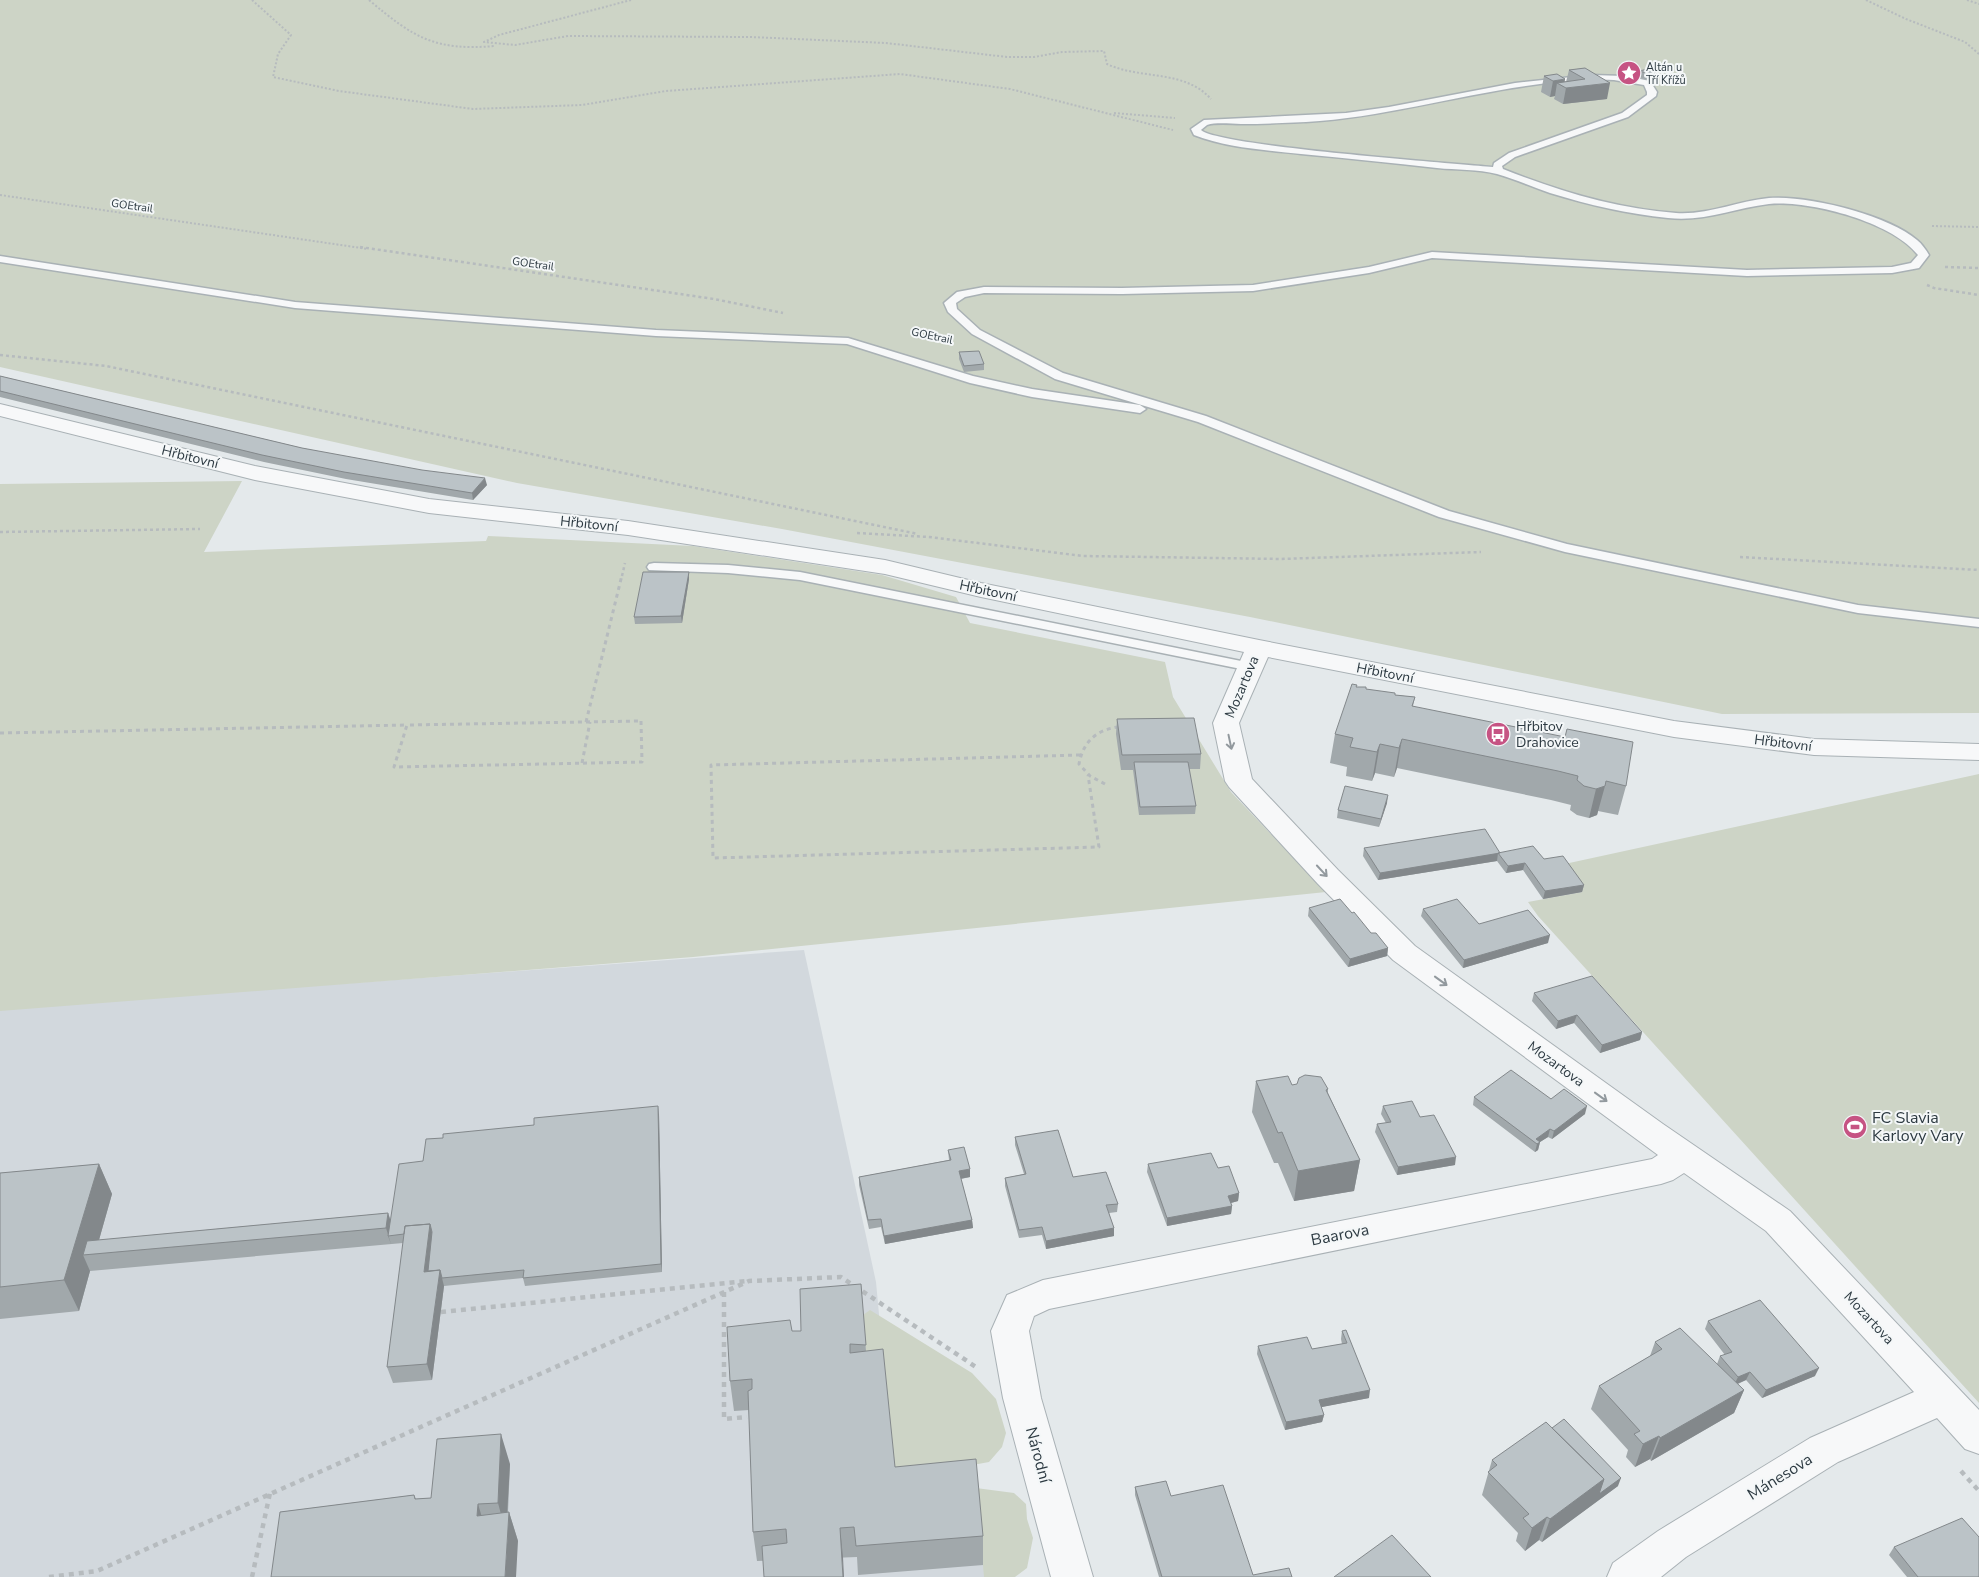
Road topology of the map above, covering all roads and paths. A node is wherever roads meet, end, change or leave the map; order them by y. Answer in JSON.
{"nodes":[{"id":1,"x":252,"y":0,"type":"edge"},
{"id":2,"x":369,"y":0,"type":"edge"},
{"id":3,"x":631,"y":0,"type":"edge"},
{"id":4,"x":1866,"y":0,"type":"edge"},
{"id":5,"x":1967,"y":0,"type":"edge"},
{"id":6,"x":1979,"y":4,"type":"edge"},
{"id":7,"x":515,"y":45,"type":"junction"},
{"id":8,"x":1979,"y":54,"type":"edge"},
{"id":9,"x":1106,"y":112,"type":"junction"},
{"id":10,"x":1150,"y":116,"type":"dead end"},
{"id":11,"x":1218,"y":121,"type":"junction"},
{"id":12,"x":1210,"y":138,"type":"junction"},
{"id":13,"x":1498,"y":171,"type":"junction"},
{"id":14,"x":0,"y":195,"type":"edge"},
{"id":15,"x":0,"y":259,"type":"edge"},
{"id":16,"x":1892,"y":270,"type":"junction"},
{"id":17,"x":1979,"y":295,"type":"edge"},
{"id":18,"x":791,"y":315,"type":"dead end"},
{"id":19,"x":0,"y":355,"type":"edge"},
{"id":20,"x":0,"y":410,"type":"edge"},
{"id":21,"x":1202,"y":418,"type":"junction"},
{"id":22,"x":200,"y":529,"type":"dead end"},
{"id":23,"x":0,"y":532,"type":"edge"},
{"id":24,"x":851,"y":532,"type":"dead end"},
{"id":25,"x":929,"y":536,"type":"junction"},
{"id":26,"x":1487,"y":552,"type":"dead end"},
{"id":27,"x":1733,"y":557,"type":"dead end"},
{"id":28,"x":625,"y":564,"type":"dead end"},
{"id":29,"x":654,"y":567,"type":"dead end"},
{"id":30,"x":1979,"y":570,"type":"edge"},
{"id":31,"x":1979,"y":623,"type":"edge"},
{"id":32,"x":1255,"y":658,"type":"junction"},
{"id":33,"x":588,"y":722,"type":"junction"},
{"id":34,"x":407,"y":725,"type":"junction"},
{"id":35,"x":1124,"y":727,"type":"edge"},
{"id":36,"x":0,"y":733,"type":"edge"},
{"id":37,"x":1979,"y":752,"type":"edge"},
{"id":38,"x":1080,"y":755,"type":"junction"},
{"id":39,"x":582,"y":764,"type":"junction"},
{"id":40,"x":1088,"y":775,"type":"junction"},
{"id":41,"x":1104,"y":784,"type":"dead end"},
{"id":42,"x":1685,"y":1155,"type":"junction"},
{"id":43,"x":749,"y":1281,"type":"junction"},
{"id":44,"x":724,"y":1292,"type":"junction"},
{"id":45,"x":441,"y":1312,"type":"dead end"},
{"id":46,"x":1010,"y":1331,"type":"joint"},
{"id":47,"x":1943,"y":1397,"type":"junction"},
{"id":48,"x":1022,"y":1398,"type":"junction"},
{"id":49,"x":747,"y":1417,"type":"edge"},
{"id":50,"x":1979,"y":1437,"type":"edge"},
{"id":51,"x":271,"y":1492,"type":"junction"},
{"id":52,"x":49,"y":1577,"type":"edge"},
{"id":53,"x":252,"y":1577,"type":"edge"},
{"id":54,"x":1072,"y":1577,"type":"edge"},
{"id":55,"x":1628,"y":1577,"type":"edge"}],
"edges":[{"from":1,"to":9,"type":"path"},
{"from":2,"to":7,"type":"path"},
{"from":3,"to":7,"type":"path"},
{"from":4,"to":8,"type":"path"},
{"from":5,"to":6,"type":"path"},
{"from":7,"to":11,"type":"path"},
{"from":9,"to":10,"type":"path"},
{"from":9,"to":12,"type":"path"},
{"from":11,"to":12,"type":"lane"},
{"from":11,"to":13,"type":"lane"},
{"from":12,"to":13,"type":"lane"},
{"from":13,"to":16,"type":"lane"},
{"from":14,"to":18,"type":"path","name":"GOEtrail"},
{"from":15,"to":21,"type":"lane"},
{"from":16,"to":17,"type":"path"},
{"from":16,"to":21,"type":"lane"},
{"from":19,"to":25,"type":"path"},
{"from":20,"to":32,"type":"street","name":"Hřbitovní"},
{"from":21,"to":31,"type":"lane"},
{"from":22,"to":23,"type":"path"},
{"from":24,"to":25,"type":"path"},
{"from":25,"to":26,"type":"path"},
{"from":27,"to":30,"type":"path"},
{"from":28,"to":33,"type":"path"},
{"from":29,"to":32,"type":"lane"},
{"from":32,"to":37,"type":"street","name":"Hřbitovní"},
{"from":32,"to":42,"type":"street","name":"Mozartova","one_way":true},
{"from":33,"to":34,"type":"path"},
{"from":33,"to":39,"type":"path"},
{"from":33,"to":39,"type":"path"},
{"from":34,"to":36,"type":"path"},
{"from":34,"to":39,"type":"path"},
{"from":35,"to":38,"type":"path"},
{"from":38,"to":40,"type":"path"},
{"from":38,"to":40,"type":"path"},
{"from":40,"to":41,"type":"path"},
{"from":42,"to":46,"type":"street","name":"Baarova"},
{"from":42,"to":47,"type":"street","name":"Mozartova"},
{"from":43,"to":44,"type":"path"},
{"from":43,"to":45,"type":"path"},
{"from":43,"to":48,"type":"path"},
{"from":44,"to":49,"type":"path"},
{"from":44,"to":51,"type":"path"},
{"from":46,"to":48,"type":"street","name":"Národní"},
{"from":47,"to":50,"type":"street","name":"Mozartova"},
{"from":47,"to":55,"type":"street","name":"Mánesova"},
{"from":48,"to":54,"type":"street","name":"Národní"},
{"from":51,"to":52,"type":"path"},
{"from":51,"to":53,"type":"path"}]}
